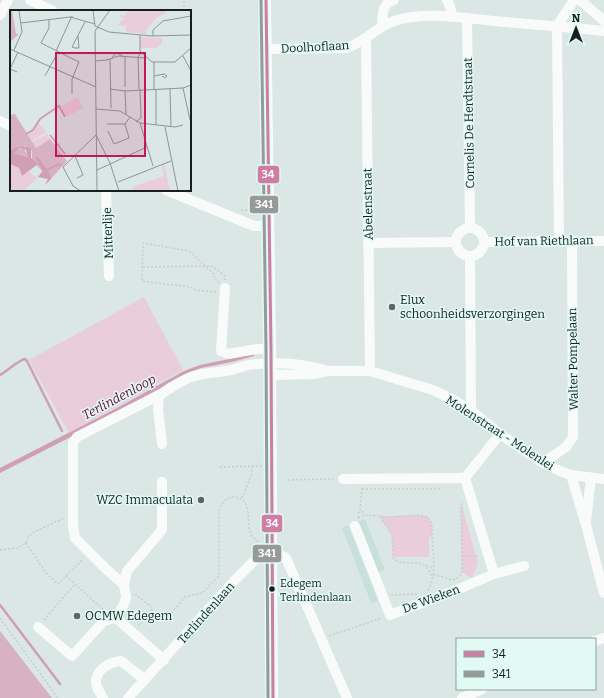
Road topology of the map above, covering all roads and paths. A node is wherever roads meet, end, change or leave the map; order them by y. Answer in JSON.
{"nodes":[{"id":1,"x":8,"y":0,"type":"edge"},
{"id":2,"x":30,"y":0,"type":"edge"},
{"id":3,"x":266,"y":0,"type":"edge"},
{"id":4,"x":394,"y":0,"type":"edge"},
{"id":5,"x":447,"y":0,"type":"edge"},
{"id":6,"x":574,"y":0,"type":"edge"},
{"id":7,"x":580,"y":0,"type":"edge"},
{"id":8,"x":51,"y":10,"type":"edge"},
{"id":9,"x":0,"y":15,"type":"edge"},
{"id":10,"x":452,"y":17,"type":"junction"},
{"id":11,"x":467,"y":18,"type":"junction"},
{"id":12,"x":604,"y":21,"type":"edge"},
{"id":13,"x":382,"y":26,"type":"junction"},
{"id":14,"x":557,"y":26,"type":"junction"},
{"id":15,"x":604,"y":31,"type":"edge"},
{"id":16,"x":366,"y":38,"type":"junction"},
{"id":17,"x":266,"y":49,"type":"junction"},
{"id":18,"x":0,"y":121,"type":"edge"},
{"id":19,"x":10,"y":126,"type":"edge"},
{"id":20,"x":106,"y":191,"type":"edge"},
{"id":21,"x":168,"y":191,"type":"edge"},
{"id":22,"x":268,"y":226,"type":"junction"},
{"id":23,"x":470,"y":228,"type":"junction"},
{"id":24,"x":559,"y":241,"type":"junction"},
{"id":25,"x":572,"y":241,"type":"junction"},
{"id":26,"x":604,"y":241,"type":"edge"},
{"id":27,"x":456,"y":242,"type":"junction"},
{"id":28,"x":484,"y":242,"type":"junction"},
{"id":29,"x":368,"y":243,"type":"junction"},
{"id":30,"x":470,"y":256,"type":"junction"},
{"id":31,"x":205,"y":266,"type":"junction"},
{"id":32,"x":142,"y":267,"type":"junction"},
{"id":33,"x":109,"y":276,"type":"dead end"},
{"id":34,"x":225,"y":290,"type":"junction"},
{"id":35,"x":271,"y":349,"type":"junction"},
{"id":36,"x":271,"y":364,"type":"junction"},
{"id":37,"x":328,"y":370,"type":"junction"},
{"id":38,"x":370,"y":371,"type":"junction"},
{"id":39,"x":271,"y":375,"type":"junction"},
{"id":40,"x":159,"y":395,"type":"junction"},
{"id":41,"x":471,"y":410,"type":"junction"},
{"id":42,"x":500,"y":434,"type":"junction"},
{"id":43,"x":162,"y":444,"type":"dead end"},
{"id":44,"x":543,"y":463,"type":"junction"},
{"id":45,"x":271,"y":466,"type":"junction"},
{"id":46,"x":220,"y":467,"type":"dead end"},
{"id":47,"x":252,"y":467,"type":"junction"},
{"id":48,"x":571,"y":475,"type":"junction"},
{"id":49,"x":362,"y":478,"type":"junction"},
{"id":50,"x":465,"y":478,"type":"junction"},
{"id":51,"x":591,"y":478,"type":"junction"},
{"id":52,"x":343,"y":479,"type":"joint"},
{"id":53,"x":604,"y":479,"type":"edge"},
{"id":54,"x":288,"y":480,"type":"dead end"},
{"id":55,"x":162,"y":482,"type":"dead end"},
{"id":56,"x":444,"y":487,"type":"dead end"},
{"id":57,"x":362,"y":489,"type":"junction"},
{"id":58,"x":242,"y":498,"type":"junction"},
{"id":59,"x":462,"y":498,"type":"dead end"},
{"id":60,"x":360,"y":510,"type":"junction"},
{"id":61,"x":73,"y":512,"type":"junction"},
{"id":62,"x":366,"y":515,"type":"junction"},
{"id":63,"x":380,"y":517,"type":"junction"},
{"id":64,"x":356,"y":522,"type":"junction"},
{"id":65,"x":586,"y":525,"type":"junction"},
{"id":66,"x":258,"y":542,"type":"dead end"},
{"id":67,"x":26,"y":543,"type":"junction"},
{"id":68,"x":0,"y":550,"type":"edge"},
{"id":69,"x":272,"y":550,"type":"junction"},
{"id":70,"x":90,"y":553,"type":"junction"},
{"id":71,"x":462,"y":556,"type":"junction"},
{"id":72,"x":477,"y":556,"type":"dead end"},
{"id":73,"x":426,"y":565,"type":"junction"},
{"id":74,"x":433,"y":565,"type":"junction"},
{"id":75,"x":524,"y":566,"type":"dead end"},
{"id":76,"x":494,"y":574,"type":"junction"},
{"id":77,"x":66,"y":576,"type":"junction"},
{"id":78,"x":432,"y":576,"type":"junction"},
{"id":79,"x":453,"y":580,"type":"junction"},
{"id":80,"x":75,"y":584,"type":"junction"},
{"id":81,"x":124,"y":585,"type":"junction"},
{"id":82,"x":459,"y":590,"type":"junction"},
{"id":83,"x":427,"y":592,"type":"dead end"},
{"id":84,"x":604,"y":593,"type":"edge"},
{"id":85,"x":381,"y":594,"type":"junction"},
{"id":86,"x":420,"y":594,"type":"dead end"},
{"id":87,"x":151,"y":610,"type":"junction"},
{"id":88,"x":390,"y":615,"type":"junction"},
{"id":89,"x":0,"y":618,"type":"edge"},
{"id":90,"x":115,"y":618,"type":"junction"},
{"id":91,"x":38,"y":627,"type":"joint"},
{"id":92,"x":132,"y":632,"type":"junction"},
{"id":93,"x":322,"y":639,"type":"junction"},
{"id":94,"x":164,"y":660,"type":"junction"},
{"id":95,"x":145,"y":680,"type":"junction"},
{"id":96,"x":480,"y":690,"type":"edge"},
{"id":97,"x":58,"y":698,"type":"edge"},
{"id":98,"x":103,"y":698,"type":"edge"},
{"id":99,"x":128,"y":698,"type":"edge"},
{"id":100,"x":273,"y":698,"type":"edge"},
{"id":101,"x":347,"y":698,"type":"edge"},
{"id":102,"x":462,"y":698,"type":"edge"}],
"edges":[{"from":1,"to":9,"type":"street"},
{"from":2,"to":8,"type":"street"},
{"from":3,"to":17,"type":"street"},
{"from":4,"to":13,"type":"street"},
{"from":5,"to":10,"type":"street"},
{"from":6,"to":14,"type":"street"},
{"from":7,"to":12,"type":"street"},
{"from":10,"to":11,"type":"street","name":"Doolhoflaan"},
{"from":10,"to":13,"type":"street","name":"Doolhoflaan"},
{"from":11,"to":14,"type":"street","name":"Doolhoflaan"},
{"from":11,"to":23,"type":"street","name":"Cornelis De Herdtstraat"},
{"from":13,"to":16,"type":"street","name":"Doolhoflaan"},
{"from":14,"to":15,"type":"street","name":"Doolhoflaan"},
{"from":14,"to":24,"type":"street"},
{"from":16,"to":17,"type":"street","name":"Doolhoflaan"},
{"from":16,"to":29,"type":"street","name":"Abelenstraat"},
{"from":17,"to":22,"type":"street"},
{"from":18,"to":19,"type":"street"},
{"from":20,"to":33,"type":"street","name":"Mitterlije"},
{"from":21,"to":22,"type":"street"},
{"from":22,"to":35,"type":"street"},
{"from":23,"to":27,"type":"street"},
{"from":23,"to":28,"type":"street","name":"Hof van Riethlaan"},
{"from":24,"to":25,"type":"street","name":"Hof van Riethlaan"},
{"from":24,"to":28,"type":"street","name":"Hof van Riethlaan"},
{"from":25,"to":26,"type":"street","name":"Hof van Riethlaan"},
{"from":25,"to":44,"type":"street","name":"Walter Pompelaan"},
{"from":27,"to":29,"type":"street"},
{"from":27,"to":30,"type":"street"},
{"from":28,"to":30,"type":"street","name":"Hof van Riethlaan"},
{"from":29,"to":38,"type":"street","name":"Abelenstraat"},
{"from":30,"to":41,"type":"street"},
{"from":31,"to":32,"type":"path"},
{"from":31,"to":32,"type":"path"},
{"from":31,"to":34,"type":"path"},
{"from":31,"to":34,"type":"path"},
{"from":32,"to":34,"type":"path"},
{"from":34,"to":35,"type":"street"},
{"from":35,"to":36,"type":"street"},
{"from":36,"to":37,"type":"street"},
{"from":36,"to":39,"type":"street"},
{"from":36,"to":40,"type":"street"},
{"from":37,"to":38,"type":"street","name":"Molenstraat - Molenlei"},
{"from":37,"to":39,"type":"street"},
{"from":38,"to":41,"type":"street","name":"Molenstraat - Molenlei"},
{"from":39,"to":45,"type":"street"},
{"from":40,"to":43,"type":"street"},
{"from":40,"to":61,"type":"street"},
{"from":41,"to":42,"type":"street","name":"Molenstraat - Molenlei"},
{"from":42,"to":44,"type":"street","name":"Molenstraat - Molenlei"},
{"from":42,"to":50,"type":"street"},
{"from":44,"to":48,"type":"street","name":"Molenstraat - Molenlei"},
{"from":45,"to":47,"type":"path"},
{"from":45,"to":69,"type":"street"},
{"from":46,"to":47,"type":"path"},
{"from":47,"to":58,"type":"path"},
{"from":48,"to":51,"type":"street","name":"Molenstraat - Molenlei"},
{"from":48,"to":65,"type":"street"},
{"from":49,"to":50,"type":"street"},
{"from":49,"to":52,"type":"street"},
{"from":49,"to":57,"type":"path"},
{"from":50,"to":76,"type":"street"},
{"from":51,"to":53,"type":"street","name":"Molenstraat - Molenlei"},
{"from":51,"to":65,"type":"street"},
{"from":52,"to":54,"type":"path"},
{"from":55,"to":81,"type":"street"},
{"from":56,"to":57,"type":"path"},
{"from":57,"to":60,"type":"path"},
{"from":58,"to":66,"type":"path"},
{"from":58,"to":87,"type":"path"},
{"from":59,"to":71,"type":"path"},
{"from":60,"to":62,"type":"path"},
{"from":60,"to":64,"type":"path"},
{"from":61,"to":67,"type":"path"},
{"from":61,"to":70,"type":"street"},
{"from":62,"to":63,"type":"path"},
{"from":62,"to":64,"type":"path"},
{"from":63,"to":73,"type":"path"},
{"from":63,"to":74,"type":"path"},
{"from":64,"to":85,"type":"street","name":"De Wieken"},
{"from":65,"to":84,"type":"street"},
{"from":67,"to":68,"type":"path"},
{"from":67,"to":77,"type":"path"},
{"from":69,"to":93,"type":"street"},
{"from":69,"to":94,"type":"street","name":"Terlindenlaan"},
{"from":69,"to":100,"type":"street"},
{"from":70,"to":77,"type":"path"},
{"from":70,"to":81,"type":"street"},
{"from":71,"to":72,"type":"path"},
{"from":71,"to":79,"type":"path"},
{"from":73,"to":74,"type":"path"},
{"from":73,"to":78,"type":"path"},
{"from":74,"to":78,"type":"path"},
{"from":75,"to":76,"type":"street","name":"De Wieken"},
{"from":76,"to":82,"type":"street","name":"De Wieken"},
{"from":77,"to":80,"type":"path"},
{"from":78,"to":79,"type":"path"},
{"from":78,"to":83,"type":"path"},
{"from":79,"to":82,"type":"path"},
{"from":80,"to":90,"type":"path"},
{"from":80,"to":91,"type":"path"},
{"from":81,"to":87,"type":"path"},
{"from":81,"to":90,"type":"street"},
{"from":82,"to":88,"type":"street","name":"De Wieken"},
{"from":85,"to":86,"type":"path"},
{"from":85,"to":88,"type":"street","name":"De Wieken"},
{"from":87,"to":92,"type":"path"},
{"from":88,"to":93,"type":"path"},
{"from":89,"to":97,"type":"path"},
{"from":90,"to":91,"type":"street"},
{"from":90,"to":92,"type":"street"},
{"from":92,"to":94,"type":"street"},
{"from":93,"to":101,"type":"street"},
{"from":94,"to":95,"type":"street","name":"Terlindenlaan"},
{"from":95,"to":98,"type":"street"},
{"from":95,"to":99,"type":"street","name":"Terlindenlaan"},
{"from":96,"to":102,"type":"street"}]}
